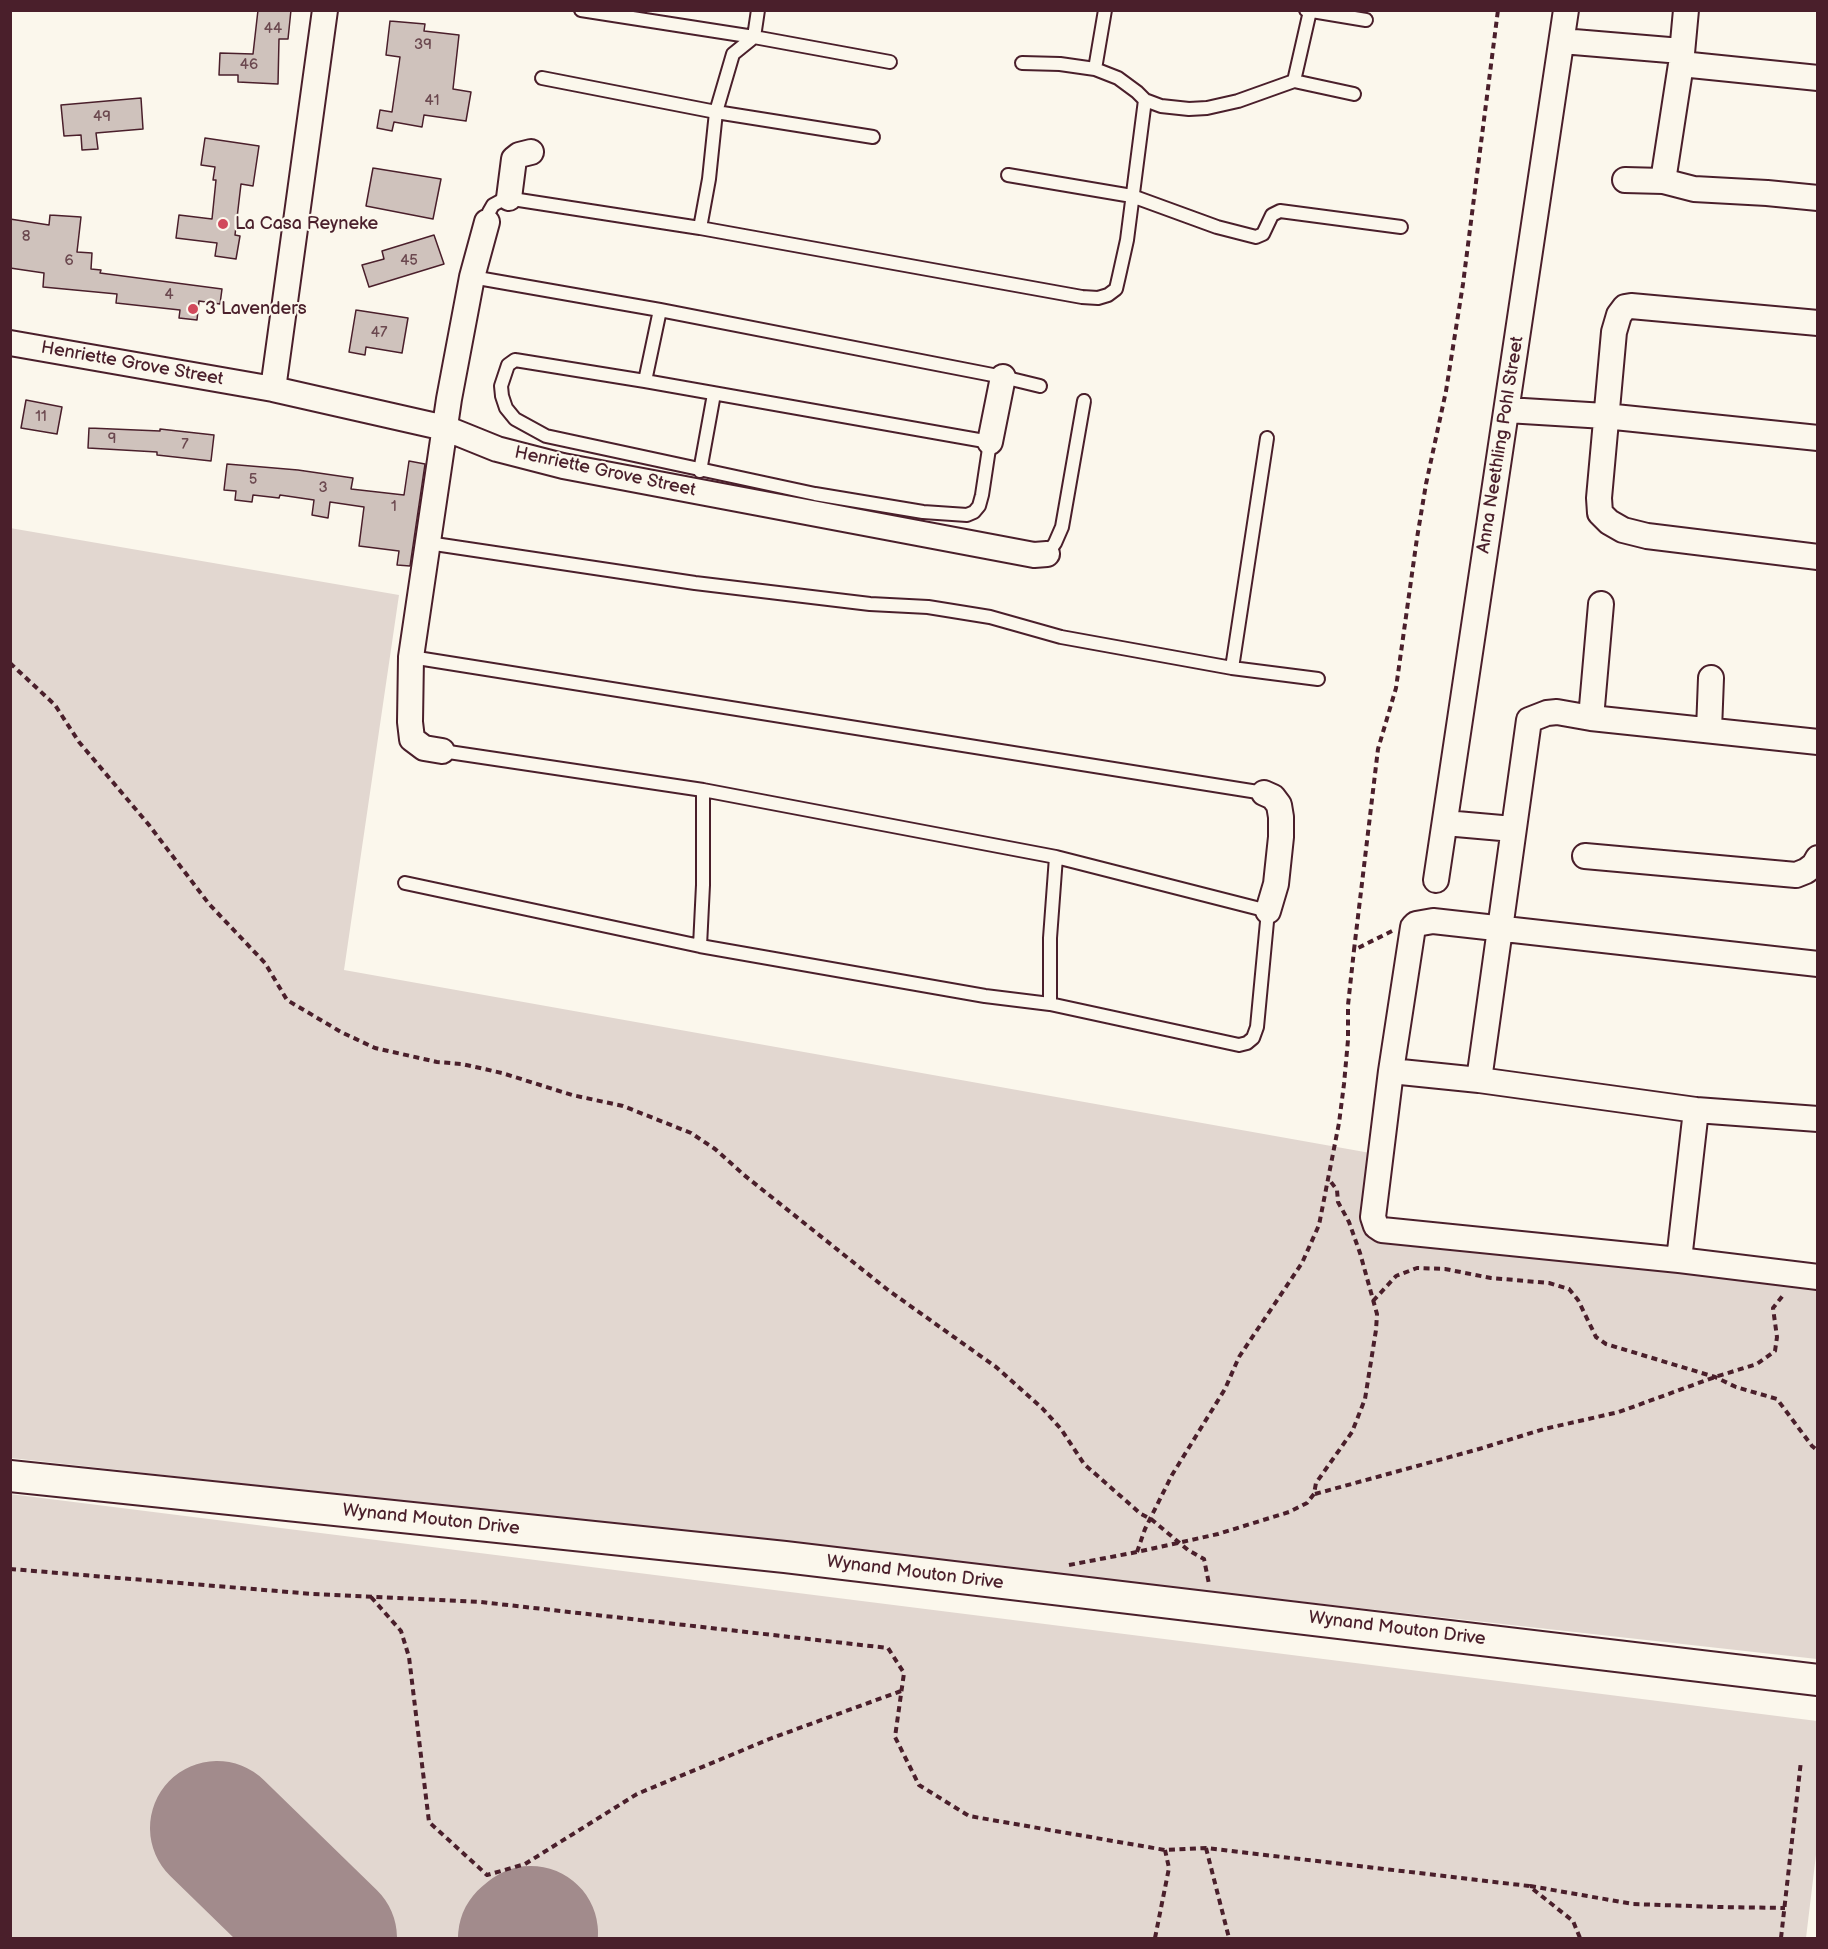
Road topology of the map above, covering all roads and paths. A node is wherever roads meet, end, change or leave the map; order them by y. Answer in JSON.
{"nodes":[{"id":1,"x":325,"y":10,"type":"edge"},
{"id":2,"x":581,"y":10,"type":"edge"},
{"id":3,"x":758,"y":10,"type":"edge"},
{"id":4,"x":1105,"y":10,"type":"edge"},
{"id":5,"x":1306,"y":10,"type":"edge"},
{"id":6,"x":1498,"y":10,"type":"edge"},
{"id":7,"x":1566,"y":10,"type":"edge"},
{"id":8,"x":1686,"y":10,"type":"edge"},
{"id":9,"x":1310,"y":11,"type":"edge"},
{"id":10,"x":1366,"y":20,"type":"dead end"},
{"id":11,"x":754,"y":37,"type":"junction"},
{"id":12,"x":1562,"y":41,"type":"junction"},
{"id":13,"x":1681,"y":58,"type":"junction"},
{"id":14,"x":890,"y":62,"type":"dead end"},
{"id":15,"x":1022,"y":63,"type":"dead end"},
{"id":16,"x":1095,"y":69,"type":"junction"},
{"id":17,"x":542,"y":78,"type":"dead end"},
{"id":18,"x":1818,"y":78,"type":"edge"},
{"id":19,"x":1294,"y":81,"type":"junction"},
{"id":20,"x":1354,"y":94,"type":"dead end"},
{"id":21,"x":1144,"y":100,"type":"junction"},
{"id":22,"x":716,"y":112,"type":"junction"},
{"id":23,"x":873,"y":137,"type":"dead end"},
{"id":24,"x":531,"y":152,"type":"dead end"},
{"id":25,"x":1008,"y":175,"type":"dead end"},
{"id":26,"x":1625,"y":180,"type":"dead end"},
{"id":27,"x":1663,"y":181,"type":"junction"},
{"id":28,"x":1132,"y":196,"type":"junction"},
{"id":29,"x":509,"y":198,"type":"junction"},
{"id":30,"x":1818,"y":198,"type":"edge"},
{"id":31,"x":487,"y":222,"type":"joint"},
{"id":32,"x":1401,"y":227,"type":"dead end"},
{"id":33,"x":700,"y":228,"type":"junction"},
{"id":34,"x":472,"y":277,"type":"junction"},
{"id":35,"x":660,"y":310,"type":"junction"},
{"id":36,"x":1818,"y":324,"type":"edge"},
{"id":37,"x":10,"y":343,"type":"edge"},
{"id":38,"x":1003,"y":377,"type":"junction"},
{"id":39,"x":645,"y":381,"type":"junction"},
{"id":40,"x":1040,"y":386,"type":"dead end"},
{"id":41,"x":273,"y":389,"type":"junction"},
{"id":42,"x":714,"y":394,"type":"junction"},
{"id":43,"x":1084,"y":401,"type":"dead end"},
{"id":44,"x":1507,"y":410,"type":"junction"},
{"id":45,"x":1605,"y":416,"type":"junction"},
{"id":46,"x":445,"y":428,"type":"junction"},
{"id":47,"x":1267,"y":438,"type":"dead end"},
{"id":48,"x":1818,"y":438,"type":"edge"},
{"id":49,"x":990,"y":442,"type":"junction"},
{"id":50,"x":700,"y":471,"type":"junction"},
{"id":51,"x":428,"y":543,"type":"junction"},
{"id":52,"x":1047,"y":554,"type":"joint"},
{"id":53,"x":1818,"y":557,"type":"edge"},
{"id":54,"x":1601,"y":604,"type":"dead end"},
{"id":55,"x":411,"y":657,"type":"junction"},
{"id":56,"x":10,"y":663,"type":"edge"},
{"id":57,"x":1232,"y":668,"type":"junction"},
{"id":58,"x":1711,"y":678,"type":"dead end"},
{"id":59,"x":1318,"y":679,"type":"dead end"},
{"id":60,"x":1591,"y":718,"type":"junction"},
{"id":61,"x":1709,"y":730,"type":"junction"},
{"id":62,"x":1818,"y":741,"type":"edge"},
{"id":63,"x":442,"y":752,"type":"joint"},
{"id":64,"x":703,"y":790,"type":"junction"},
{"id":65,"x":1264,"y":793,"type":"joint"},
{"id":66,"x":1444,"y":823,"type":"junction"},
{"id":67,"x":1513,"y":829,"type":"junction"},
{"id":68,"x":1585,"y":856,"type":"dead end"},
{"id":69,"x":1056,"y":857,"type":"junction"},
{"id":70,"x":1818,"y":858,"type":"edge"},
{"id":71,"x":1436,"y":880,"type":"dead end"},
{"id":72,"x":405,"y":883,"type":"dead end"},
{"id":73,"x":1268,"y":911,"type":"junction"},
{"id":74,"x":1413,"y":927,"type":"junction"},
{"id":75,"x":1502,"y":929,"type":"junction"},
{"id":76,"x":700,"y":945,"type":"junction"},
{"id":77,"x":1354,"y":950,"type":"junction"},
{"id":78,"x":1818,"y":964,"type":"edge"},
{"id":79,"x":1050,"y":1004,"type":"junction"},
{"id":80,"x":1391,"y":1071,"type":"junction"},
{"id":81,"x":1479,"y":1080,"type":"junction"},
{"id":82,"x":1696,"y":1110,"type":"junction"},
{"id":83,"x":1818,"y":1119,"type":"edge"},
{"id":84,"x":1327,"y":1177,"type":"junction"},
{"id":85,"x":1679,"y":1260,"type":"junction"},
{"id":86,"x":1818,"y":1277,"type":"edge"},
{"id":87,"x":1790,"y":1287,"type":"dead end"},
{"id":88,"x":1373,"y":1301,"type":"junction"},
{"id":89,"x":1715,"y":1377,"type":"junction"},
{"id":90,"x":1818,"y":1451,"type":"edge"},
{"id":91,"x":10,"y":1476,"type":"edge"},
{"id":92,"x":1314,"y":1494,"type":"junction"},
{"id":93,"x":1151,"y":1519,"type":"junction"},
{"id":94,"x":1179,"y":1542,"type":"junction"},
{"id":95,"x":1137,"y":1552,"type":"junction"},
{"id":96,"x":1066,"y":1566,"type":"dead end"},
{"id":97,"x":10,"y":1569,"type":"edge"},
{"id":98,"x":1210,"y":1588,"type":"dead end"},
{"id":99,"x":370,"y":1596,"type":"junction"},
{"id":100,"x":1808,"y":1679,"type":"edge"},
{"id":101,"x":901,"y":1691,"type":"junction"},
{"id":102,"x":1801,"y":1761,"type":"dead end"},
{"id":103,"x":1206,"y":1848,"type":"junction"},
{"id":104,"x":1165,"y":1850,"type":"junction"},
{"id":105,"x":1529,"y":1886,"type":"junction"},
{"id":106,"x":1785,"y":1908,"type":"junction"},
{"id":107,"x":1155,"y":1938,"type":"edge"},
{"id":108,"x":1229,"y":1938,"type":"edge"},
{"id":109,"x":1581,"y":1938,"type":"edge"},
{"id":110,"x":1781,"y":1938,"type":"edge"}],
"edges":[{"from":1,"to":41,"type":"street"},
{"from":2,"to":11,"type":"lane"},
{"from":3,"to":11,"type":"lane"},
{"from":4,"to":16,"type":"lane"},
{"from":5,"to":9,"type":"lane"},
{"from":6,"to":77,"type":"path"},
{"from":7,"to":12,"type":"street","name":"Anna Neethling Pohl Street"},
{"from":8,"to":13,"type":"street"},
{"from":9,"to":10,"type":"lane"},
{"from":9,"to":19,"type":"lane"},
{"from":11,"to":14,"type":"lane"},
{"from":11,"to":22,"type":"lane"},
{"from":12,"to":13,"type":"street"},
{"from":12,"to":44,"type":"street","name":"Anna Neethling Pohl Street"},
{"from":13,"to":18,"type":"street"},
{"from":13,"to":27,"type":"street"},
{"from":15,"to":16,"type":"lane"},
{"from":16,"to":21,"type":"lane"},
{"from":17,"to":22,"type":"lane"},
{"from":19,"to":20,"type":"lane"},
{"from":19,"to":21,"type":"lane"},
{"from":21,"to":28,"type":"lane"},
{"from":22,"to":23,"type":"lane"},
{"from":22,"to":33,"type":"lane"},
{"from":24,"to":29,"type":"street"},
{"from":25,"to":28,"type":"lane"},
{"from":26,"to":27,"type":"street"},
{"from":27,"to":30,"type":"street"},
{"from":28,"to":32,"type":"lane"},
{"from":28,"to":33,"type":"lane"},
{"from":29,"to":31,"type":"lane"},
{"from":29,"to":33,"type":"lane"},
{"from":31,"to":34,"type":"street"},
{"from":34,"to":35,"type":"lane"},
{"from":34,"to":46,"type":"street"},
{"from":35,"to":38,"type":"lane"},
{"from":35,"to":39,"type":"lane"},
{"from":36,"to":45,"type":"street"},
{"from":37,"to":41,"type":"street","name":"Henriette Grove Street"},
{"from":38,"to":40,"type":"lane"},
{"from":38,"to":49,"type":"street"},
{"from":39,"to":42,"type":"lane"},
{"from":39,"to":50,"type":"lane"},
{"from":41,"to":46,"type":"street","name":"Henriette Grove Street"},
{"from":42,"to":49,"type":"lane"},
{"from":42,"to":50,"type":"lane"},
{"from":43,"to":52,"type":"lane","name":"Henriette Grove Street"},
{"from":44,"to":45,"type":"street"},
{"from":44,"to":66,"type":"street","name":"Anna Neethling Pohl Street"},
{"from":45,"to":48,"type":"street"},
{"from":45,"to":53,"type":"street"},
{"from":46,"to":51,"type":"street"},
{"from":46,"to":52,"type":"street","name":"Henriette Grove Street"},
{"from":47,"to":57,"type":"lane"},
{"from":49,"to":50,"type":"lane"},
{"from":51,"to":55,"type":"street"},
{"from":51,"to":57,"type":"lane"},
{"from":54,"to":60,"type":"street"},
{"from":55,"to":63,"type":"street"},
{"from":55,"to":65,"type":"lane"},
{"from":56,"to":93,"type":"path"},
{"from":57,"to":59,"type":"lane"},
{"from":58,"to":61,"type":"street"},
{"from":60,"to":61,"type":"street"},
{"from":60,"to":67,"type":"street"},
{"from":61,"to":62,"type":"street"},
{"from":63,"to":64,"type":"lane"},
{"from":64,"to":69,"type":"lane"},
{"from":64,"to":76,"type":"lane"},
{"from":65,"to":73,"type":"street"},
{"from":66,"to":67,"type":"street"},
{"from":66,"to":71,"type":"street","name":"Anna Neethling Pohl Street"},
{"from":67,"to":75,"type":"street"},
{"from":68,"to":70,"type":"street"},
{"from":69,"to":73,"type":"lane"},
{"from":69,"to":79,"type":"lane"},
{"from":72,"to":76,"type":"lane"},
{"from":73,"to":79,"type":"lane"},
{"from":74,"to":75,"type":"street"},
{"from":74,"to":77,"type":"path"},
{"from":74,"to":80,"type":"street"},
{"from":75,"to":78,"type":"street"},
{"from":75,"to":81,"type":"street"},
{"from":76,"to":79,"type":"lane"},
{"from":77,"to":84,"type":"path"},
{"from":80,"to":81,"type":"street"},
{"from":80,"to":85,"type":"street"},
{"from":81,"to":82,"type":"street"},
{"from":82,"to":83,"type":"street"},
{"from":82,"to":85,"type":"street"},
{"from":84,"to":88,"type":"path"},
{"from":84,"to":93,"type":"path"},
{"from":85,"to":86,"type":"street"},
{"from":87,"to":89,"type":"path"},
{"from":88,"to":89,"type":"path"},
{"from":88,"to":92,"type":"path"},
{"from":89,"to":90,"type":"path"},
{"from":89,"to":92,"type":"path"},
{"from":91,"to":100,"type":"street","name":"Wynand Mouton Drive"},
{"from":92,"to":94,"type":"path"},
{"from":93,"to":94,"type":"path"},
{"from":93,"to":95,"type":"path"},
{"from":94,"to":95,"type":"path"},
{"from":94,"to":98,"type":"path"},
{"from":95,"to":96,"type":"path"},
{"from":97,"to":99,"type":"path"},
{"from":99,"to":101,"type":"path"},
{"from":99,"to":101,"type":"path"},
{"from":101,"to":104,"type":"path"},
{"from":102,"to":106,"type":"path"},
{"from":103,"to":104,"type":"path"},
{"from":103,"to":105,"type":"path"},
{"from":103,"to":108,"type":"path"},
{"from":104,"to":107,"type":"path"},
{"from":105,"to":106,"type":"path"},
{"from":105,"to":109,"type":"path"},
{"from":106,"to":110,"type":"path"}]}
